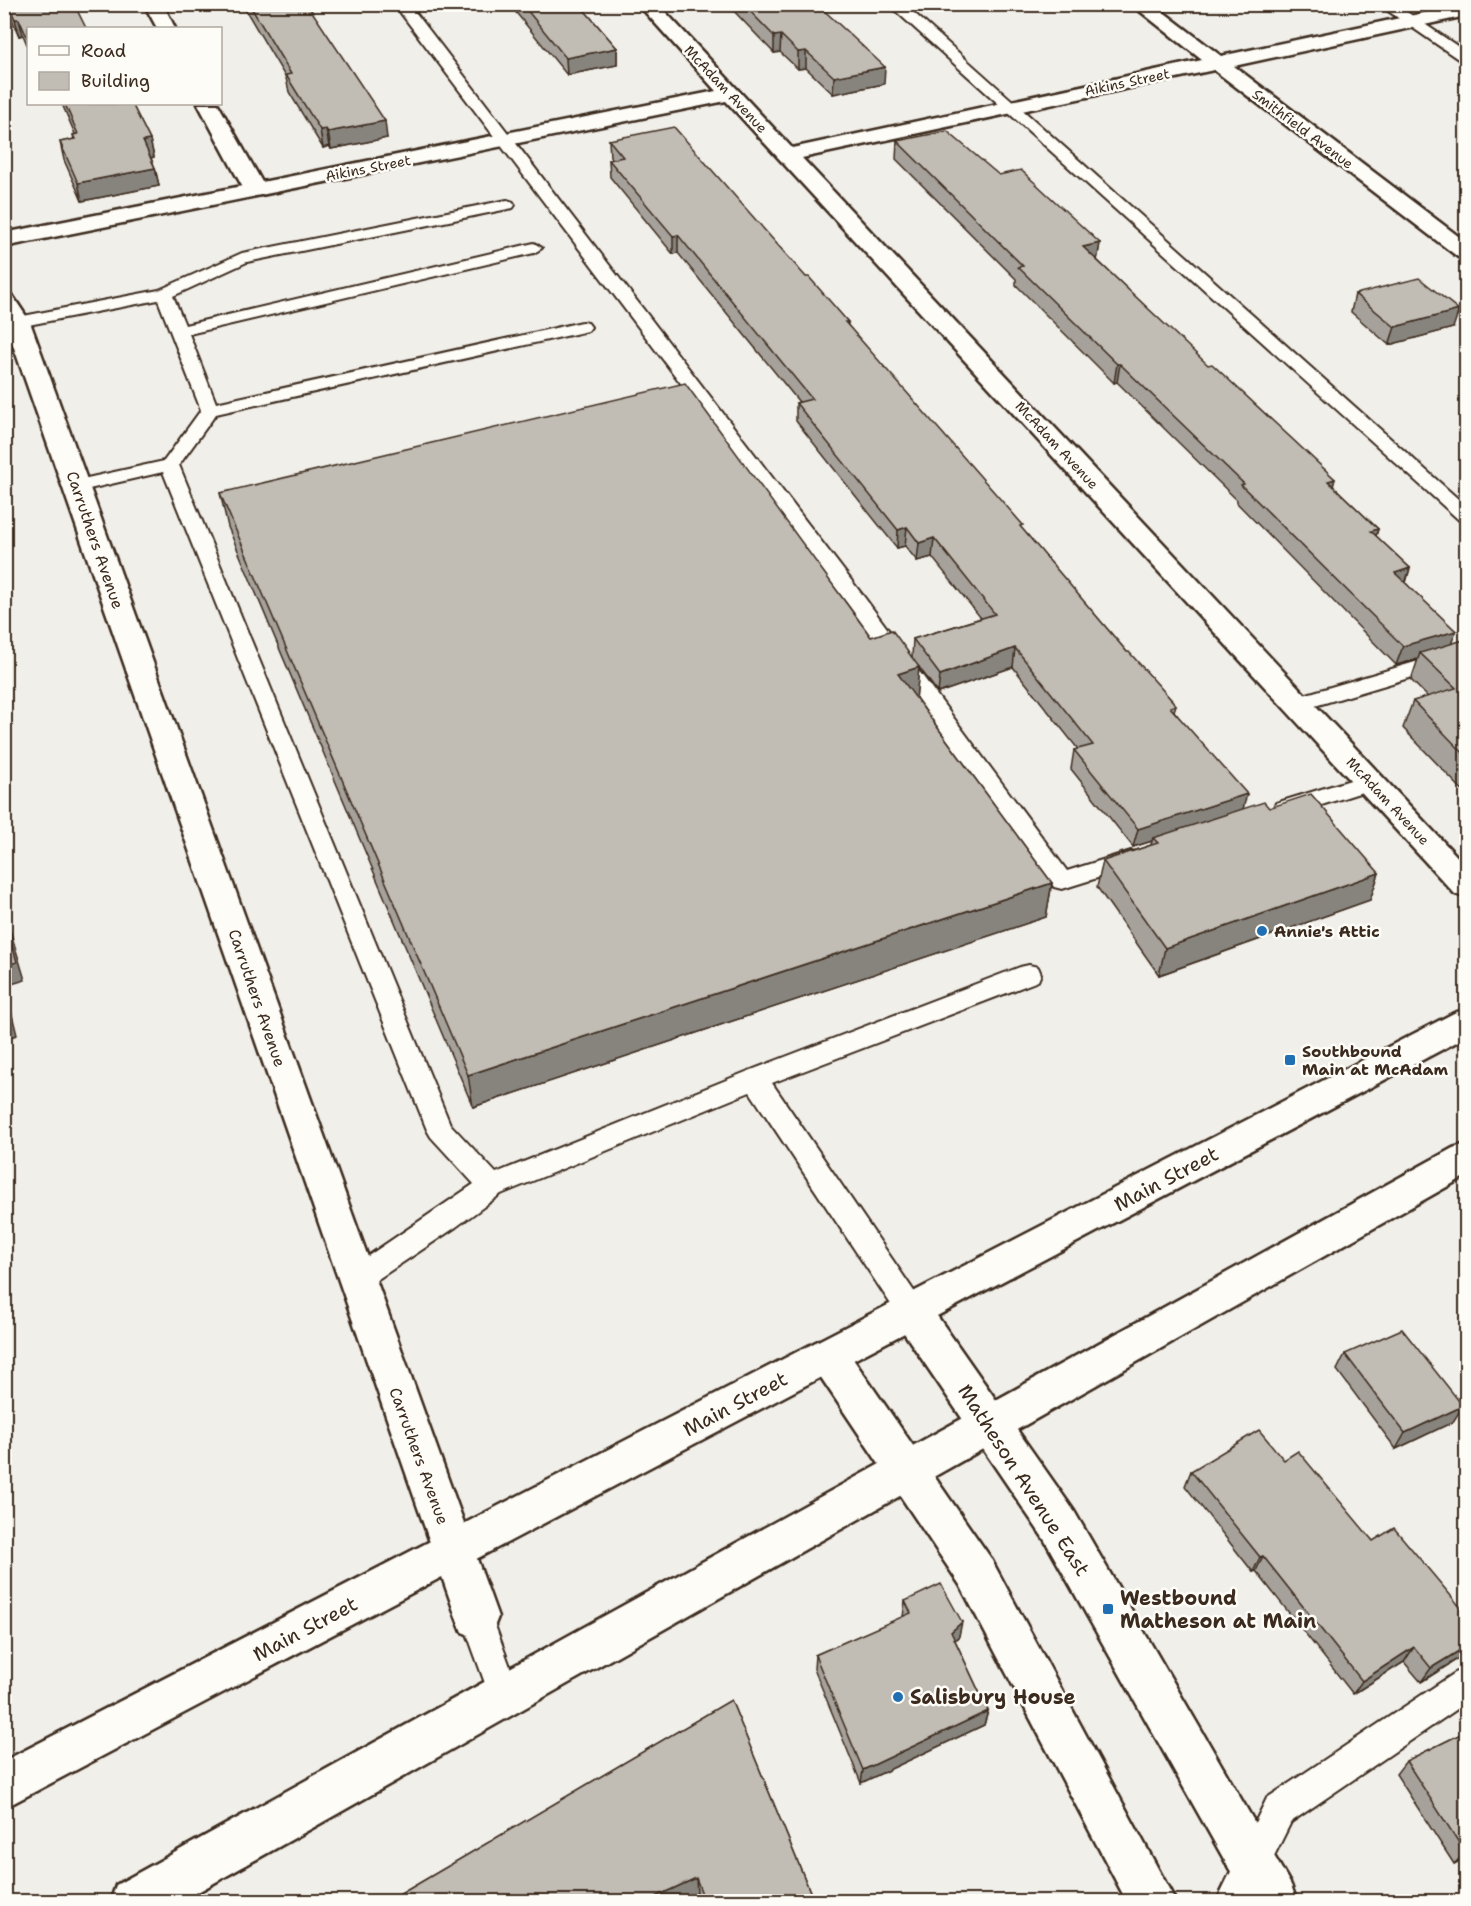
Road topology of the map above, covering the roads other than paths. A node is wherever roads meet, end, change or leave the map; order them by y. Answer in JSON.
{"nodes":[{"id":1,"x":153,"y":4,"type":"edge"},
{"id":2,"x":401,"y":4,"type":"edge"},
{"id":3,"x":647,"y":4,"type":"edge"},
{"id":4,"x":895,"y":4,"type":"edge"},
{"id":5,"x":1140,"y":4,"type":"edge"},
{"id":6,"x":1385,"y":4,"type":"edge"},
{"id":7,"x":1467,"y":10,"type":"edge"},
{"id":8,"x":1411,"y":22,"type":"junction"},
{"id":9,"x":165,"y":27,"type":"edge"},
{"id":10,"x":1467,"y":58,"type":"edge"},
{"id":11,"x":1216,"y":63,"type":"junction"},
{"id":12,"x":730,"y":94,"type":"junction"},
{"id":13,"x":209,"y":105,"type":"edge"},
{"id":14,"x":1011,"y":108,"type":"junction"},
{"id":15,"x":505,"y":141,"type":"junction"},
{"id":16,"x":787,"y":155,"type":"junction"},
{"id":17,"x":256,"y":191,"type":"junction"},
{"id":18,"x":507,"y":205,"type":"dead end"},
{"id":19,"x":4,"y":240,"type":"edge"},
{"id":20,"x":534,"y":248,"type":"dead end"},
{"id":21,"x":1467,"y":252,"type":"edge"},
{"id":22,"x":164,"y":294,"type":"junction"},
{"id":23,"x":9,"y":316,"type":"edge"},
{"id":24,"x":582,"y":327,"type":"dead end"},
{"id":25,"x":180,"y":331,"type":"junction"},
{"id":26,"x":210,"y":410,"type":"junction"},
{"id":27,"x":170,"y":465,"type":"junction"},
{"id":28,"x":76,"y":486,"type":"junction"},
{"id":29,"x":1467,"y":516,"type":"edge"},
{"id":30,"x":1467,"y":654,"type":"edge"},
{"id":31,"x":1298,"y":704,"type":"junction"},
{"id":32,"x":1370,"y":782,"type":"junction"},
{"id":33,"x":1269,"y":814,"type":"edge"},
{"id":34,"x":1149,"y":853,"type":"edge"},
{"id":35,"x":1467,"y":886,"type":"edge"},
{"id":36,"x":1029,"y":974,"type":"dead end"},
{"id":37,"x":1467,"y":1022,"type":"edge"},
{"id":38,"x":755,"y":1079,"type":"junction"},
{"id":39,"x":1467,"y":1159,"type":"edge"},
{"id":40,"x":492,"y":1185,"type":"junction"},
{"id":41,"x":356,"y":1279,"type":"junction"},
{"id":42,"x":912,"y":1312,"type":"junction"},
{"id":43,"x":828,"y":1355,"type":"junction"},
{"id":44,"x":989,"y":1424,"type":"junction"},
{"id":45,"x":907,"y":1470,"type":"junction"},
{"id":46,"x":453,"y":1551,"type":"junction"},
{"id":47,"x":477,"y":1617,"type":"joint"},
{"id":48,"x":1467,"y":1684,"type":"edge"},
{"id":49,"x":505,"y":1697,"type":"junction"},
{"id":50,"x":4,"y":1786,"type":"edge"},
{"id":51,"x":1252,"y":1863,"type":"junction"},
{"id":52,"x":134,"y":1902,"type":"edge"},
{"id":53,"x":1153,"y":1902,"type":"edge"},
{"id":54,"x":1233,"y":1902,"type":"edge"},
{"id":55,"x":1274,"y":1902,"type":"edge"}],
"edges":[{"from":1,"to":9,"type":"street"},
{"from":2,"to":15,"type":"lane"},
{"from":3,"to":12,"type":"street","name":"McAdam Avenue"},
{"from":4,"to":14,"type":"lane"},
{"from":5,"to":11,"type":"street","name":"Smithfield Avenue"},
{"from":6,"to":8,"type":"lane"},
{"from":7,"to":8,"type":"street","name":"Aikins Street"},
{"from":8,"to":10,"type":"lane"},
{"from":8,"to":11,"type":"street","name":"Aikins Street"},
{"from":11,"to":14,"type":"street","name":"Aikins Street"},
{"from":11,"to":21,"type":"street","name":"Smithfield Avenue"},
{"from":12,"to":15,"type":"street","name":"Aikins Street"},
{"from":12,"to":16,"type":"street","name":"McAdam Avenue"},
{"from":13,"to":17,"type":"street"},
{"from":14,"to":16,"type":"street","name":"Aikins Street"},
{"from":14,"to":29,"type":"lane"},
{"from":15,"to":17,"type":"street","name":"Aikins Street"},
{"from":15,"to":34,"type":"lane"},
{"from":16,"to":31,"type":"street","name":"McAdam Avenue"},
{"from":17,"to":19,"type":"street","name":"Aikins Street"},
{"from":18,"to":22,"type":"lane"},
{"from":20,"to":25,"type":"lane"},
{"from":22,"to":23,"type":"lane"},
{"from":22,"to":25,"type":"lane"},
{"from":23,"to":28,"type":"street","name":"Carruthers Avenue"},
{"from":24,"to":26,"type":"lane"},
{"from":25,"to":26,"type":"lane"},
{"from":26,"to":27,"type":"lane"},
{"from":27,"to":28,"type":"lane"},
{"from":27,"to":40,"type":"lane"},
{"from":28,"to":41,"type":"street","name":"Carruthers Avenue"},
{"from":30,"to":31,"type":"lane"},
{"from":31,"to":32,"type":"street","name":"McAdam Avenue"},
{"from":32,"to":33,"type":"lane"},
{"from":32,"to":35,"type":"street","name":"McAdam Avenue"},
{"from":36,"to":38,"type":"lane"},
{"from":37,"to":42,"type":"street","name":"Main Street"},
{"from":38,"to":40,"type":"lane"},
{"from":38,"to":42,"type":"lane"},
{"from":39,"to":44,"type":"street"},
{"from":40,"to":41,"type":"lane"},
{"from":41,"to":46,"type":"street","name":"Carruthers Avenue"},
{"from":42,"to":43,"type":"street","name":"Main Street"},
{"from":42,"to":44,"type":"street","name":"Matheson Avenue East"},
{"from":43,"to":45,"type":"street"},
{"from":43,"to":46,"type":"street","name":"Main Street"},
{"from":44,"to":45,"type":"street"},
{"from":44,"to":51,"type":"street","name":"Matheson Avenue East"},
{"from":45,"to":49,"type":"street"},
{"from":45,"to":53,"type":"street"},
{"from":46,"to":47,"type":"street","name":"Carruthers Avenue"},
{"from":46,"to":50,"type":"street","name":"Main Street"},
{"from":47,"to":49,"type":"lane","name":"Carruthers Avenue"},
{"from":48,"to":51,"type":"lane"},
{"from":49,"to":52,"type":"street"},
{"from":51,"to":54,"type":"lane"},
{"from":51,"to":55,"type":"street","name":"Matheson Avenue East"}]}
